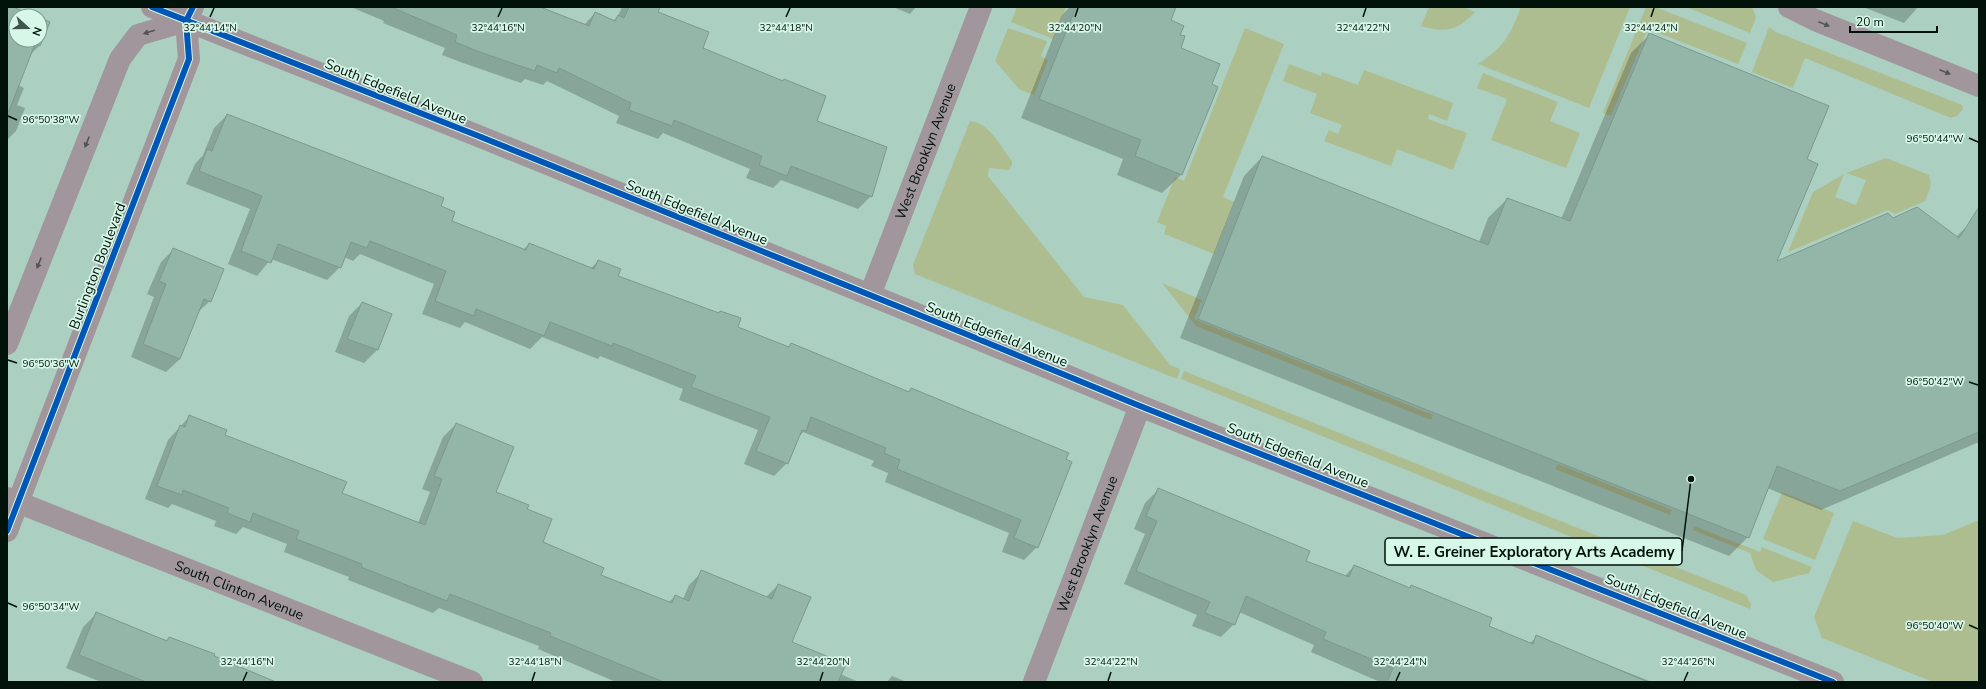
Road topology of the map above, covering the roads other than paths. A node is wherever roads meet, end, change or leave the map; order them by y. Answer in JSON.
{"nodes":[{"id":1,"x":152,"y":7,"type":"edge"},
{"id":2,"x":981,"y":7,"type":"edge"},
{"id":3,"x":1789,"y":7,"type":"edge"},
{"id":4,"x":190,"y":14,"type":"edge"},
{"id":5,"x":1979,"y":86,"type":"edge"},
{"id":6,"x":870,"y":295,"type":"junction"},
{"id":7,"x":7,"y":344,"type":"edge"},
{"id":8,"x":1140,"y":406,"type":"junction"},
{"id":9,"x":13,"y":500,"type":"edge"},
{"id":10,"x":7,"y":531,"type":"edge"},
{"id":11,"x":472,"y":682,"type":"edge"},
{"id":12,"x":1034,"y":682,"type":"edge"},
{"id":13,"x":1833,"y":682,"type":"edge"}],
"edges":[{"from":1,"to":4,"type":"street","name":"South Edgefield Avenue"},
{"from":2,"to":6,"type":"street","name":"West Brooklyn Avenue"},
{"from":3,"to":5,"type":"street","one_way":true},
{"from":4,"to":6,"type":"street","name":"South Edgefield Avenue"},
{"from":4,"to":7,"type":"street","one_way":true},
{"from":4,"to":9,"type":"street","name":"Burlington Boulevard"},
{"from":6,"to":8,"type":"street","name":"South Edgefield Avenue"},
{"from":8,"to":12,"type":"street","name":"West Brooklyn Avenue"},
{"from":8,"to":13,"type":"street","name":"South Edgefield Avenue"},
{"from":9,"to":10,"type":"street","name":"Burlington Boulevard"},
{"from":9,"to":11,"type":"street","name":"South Clinton Avenue"}]}
